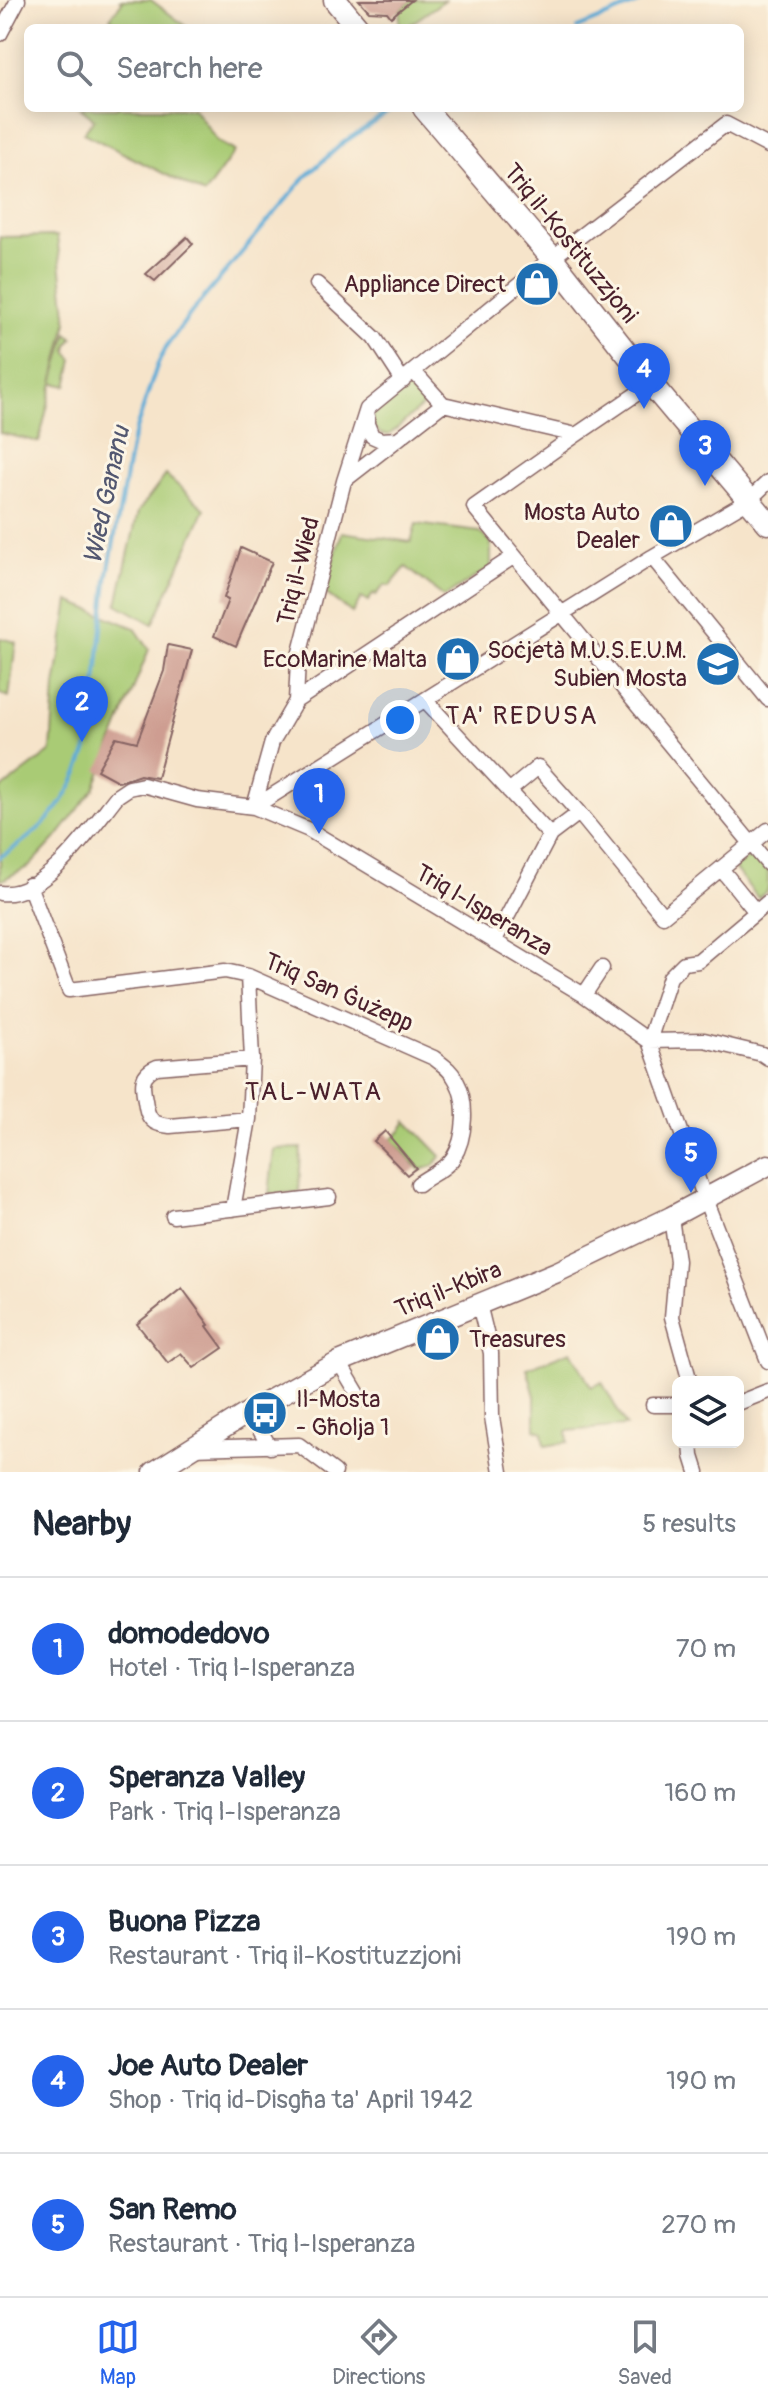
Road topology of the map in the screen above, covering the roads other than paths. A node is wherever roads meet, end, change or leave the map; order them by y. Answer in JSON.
{"nodes":[{"id":1,"x":18,"y":0,"type":"edge"},
{"id":2,"x":335,"y":0,"type":"edge"},
{"id":3,"x":2,"y":24,"type":"edge"},
{"id":4,"x":355,"y":24,"type":"edge"},
{"id":5,"x":427,"y":112,"type":"edge"},
{"id":6,"x":768,"y":146,"type":"edge"},
{"id":7,"x":552,"y":258,"type":"junction"},
{"id":8,"x":317,"y":284,"type":"dead end"},
{"id":9,"x":408,"y":376,"type":"junction"},
{"id":10,"x":651,"y":384,"type":"junction"},
{"id":11,"x":443,"y":404,"type":"junction"},
{"id":12,"x":367,"y":409,"type":"junction"},
{"id":13,"x":576,"y":435,"type":"junction"},
{"id":14,"x":398,"y":439,"type":"junction"},
{"id":15,"x":344,"y":481,"type":"junction"},
{"id":16,"x":768,"y":482,"type":"edge"},
{"id":17,"x":749,"y":500,"type":"junction"},
{"id":18,"x":768,"y":523,"type":"edge"},
{"id":19,"x":513,"y":557,"type":"junction"},
{"id":20,"x":652,"y":557,"type":"junction"},
{"id":21,"x":562,"y":616,"type":"junction"},
{"id":22,"x":768,"y":699,"type":"edge"},
{"id":23,"x":296,"y":701,"type":"junction"},
{"id":24,"x":426,"y":701,"type":"junction"},
{"id":25,"x":509,"y":791,"type":"junction"},
{"id":26,"x":254,"y":807,"type":"junction"},
{"id":27,"x":579,"y":813,"type":"junction"},
{"id":28,"x":768,"y":830,"type":"edge"},
{"id":29,"x":550,"y":835,"type":"junction"},
{"id":30,"x":751,"y":844,"type":"junction"},
{"id":31,"x":768,"y":864,"type":"edge"},
{"id":32,"x":722,"y":870,"type":"junction"},
{"id":33,"x":29,"y":885,"type":"junction"},
{"id":34,"x":0,"y":893,"type":"edge"},
{"id":35,"x":768,"y":902,"type":"edge"},
{"id":36,"x":756,"y":912,"type":"junction"},
{"id":37,"x":494,"y":942,"type":"junction"},
{"id":38,"x":602,"y":968,"type":"dead end"},
{"id":39,"x":248,"y":976,"type":"junction"},
{"id":40,"x":584,"y":995,"type":"junction"},
{"id":41,"x":649,"y":1041,"type":"junction"},
{"id":42,"x":766,"y":1051,"type":"edge"},
{"id":43,"x":252,"y":1059,"type":"junction"},
{"id":44,"x":249,"y":1119,"type":"junction"},
{"id":45,"x":768,"y":1165,"type":"edge"},
{"id":46,"x":418,"y":1184,"type":"dead end"},
{"id":47,"x":329,"y":1197,"type":"dead end"},
{"id":48,"x":705,"y":1199,"type":"junction"},
{"id":49,"x":233,"y":1209,"type":"junction"},
{"id":50,"x":173,"y":1216,"type":"dead end"},
{"id":51,"x":671,"y":1217,"type":"junction"},
{"id":52,"x":479,"y":1304,"type":"junction"},
{"id":53,"x":768,"y":1361,"type":"edge"},
{"id":54,"x":339,"y":1362,"type":"junction"},
{"id":55,"x":688,"y":1376,"type":"edge"},
{"id":56,"x":768,"y":1391,"type":"edge"},
{"id":57,"x":361,"y":1399,"type":"dead end"},
{"id":58,"x":744,"y":1401,"type":"edge"},
{"id":59,"x":653,"y":1405,"type":"dead end"},
{"id":60,"x":672,"y":1405,"type":"edge"},
{"id":61,"x":249,"y":1412,"type":"junction"},
{"id":62,"x":270,"y":1447,"type":"junction"},
{"id":63,"x":189,"y":1448,"type":"junction"},
{"id":64,"x":691,"y":1449,"type":"edge"},
{"id":65,"x":154,"y":1472,"type":"edge"},
{"id":66,"x":335,"y":1472,"type":"edge"},
{"id":67,"x":501,"y":1472,"type":"edge"},
{"id":68,"x":681,"y":1472,"type":"edge"},
{"id":69,"x":697,"y":1472,"type":"edge"}],
"edges":[{"from":1,"to":3,"type":"street"},
{"from":2,"to":4,"type":"main road"},
{"from":5,"to":7,"type":"main road","name":"Triq il-Kostituzzjoni"},
{"from":6,"to":7,"type":"street"},
{"from":7,"to":9,"type":"street"},
{"from":7,"to":10,"type":"main road","name":"Triq il-Kostituzzjoni"},
{"from":8,"to":9,"type":"street"},
{"from":9,"to":11,"type":"street"},
{"from":9,"to":12,"type":"street"},
{"from":10,"to":13,"type":"street"},
{"from":10,"to":17,"type":"main road","name":"Triq il-Kostituzzjoni"},
{"from":11,"to":13,"type":"street"},
{"from":11,"to":14,"type":"street"},
{"from":12,"to":14,"type":"street"},
{"from":12,"to":15,"type":"street","name":"Triq il-Wied"},
{"from":13,"to":19,"type":"street"},
{"from":14,"to":15,"type":"street"},
{"from":15,"to":23,"type":"street","name":"Triq il-Wied"},
{"from":16,"to":17,"type":"street"},
{"from":17,"to":18,"type":"main road","name":"Triq il-Kostituzzjoni"},
{"from":17,"to":20,"type":"street"},
{"from":19,"to":21,"type":"street"},
{"from":19,"to":23,"type":"street"},
{"from":20,"to":21,"type":"street"},
{"from":20,"to":22,"type":"street"},
{"from":21,"to":24,"type":"street"},
{"from":21,"to":30,"type":"street"},
{"from":23,"to":26,"type":"street","name":"Triq il-Wied"},
{"from":24,"to":25,"type":"street"},
{"from":24,"to":26,"type":"street"},
{"from":25,"to":27,"type":"street"},
{"from":25,"to":29,"type":"street"},
{"from":26,"to":33,"type":"street","name":"Triq l-Isperanza"},
{"from":26,"to":37,"type":"street","name":"Triq l-Isperanza"},
{"from":27,"to":29,"type":"street"},
{"from":27,"to":32,"type":"street"},
{"from":28,"to":30,"type":"street"},
{"from":29,"to":37,"type":"street"},
{"from":30,"to":31,"type":"street"},
{"from":30,"to":32,"type":"street"},
{"from":32,"to":36,"type":"street"},
{"from":33,"to":34,"type":"street","name":"Triq l-Isperanza"},
{"from":33,"to":39,"type":"street","name":"Triq San Ġużepp"},
{"from":35,"to":36,"type":"street"},
{"from":36,"to":41,"type":"street"},
{"from":37,"to":40,"type":"street","name":"Triq l-Isperanza"},
{"from":38,"to":40,"type":"street"},
{"from":39,"to":43,"type":"street"},
{"from":39,"to":46,"type":"street","name":"Triq San Ġużepp"},
{"from":40,"to":41,"type":"street","name":"Triq l-Isperanza"},
{"from":41,"to":42,"type":"street"},
{"from":41,"to":48,"type":"street"},
{"from":43,"to":44,"type":"street"},
{"from":43,"to":44,"type":"street"},
{"from":44,"to":49,"type":"street"},
{"from":45,"to":48,"type":"main road","name":"Triq il-Kbira"},
{"from":47,"to":49,"type":"street"},
{"from":48,"to":51,"type":"main road","name":"Triq il-Kbira"},
{"from":48,"to":53,"type":"street"},
{"from":49,"to":50,"type":"street"},
{"from":51,"to":52,"type":"main road","name":"Triq il-Kbira"},
{"from":51,"to":55,"type":"street"},
{"from":52,"to":54,"type":"main road","name":"Triq il-Kbira"},
{"from":52,"to":67,"type":"street"},
{"from":54,"to":57,"type":"street"},
{"from":54,"to":61,"type":"main road","name":"Triq il-Kbira"},
{"from":56,"to":58,"type":"street"},
{"from":59,"to":60,"type":"street"},
{"from":61,"to":62,"type":"street"},
{"from":61,"to":63,"type":"main road","name":"Triq il-Kbira"},
{"from":62,"to":63,"type":"street"},
{"from":62,"to":66,"type":"street"},
{"from":63,"to":65,"type":"main road","name":"Triq il-Kbira"},
{"from":64,"to":68,"type":"street"},
{"from":64,"to":69,"type":"street"}]}
